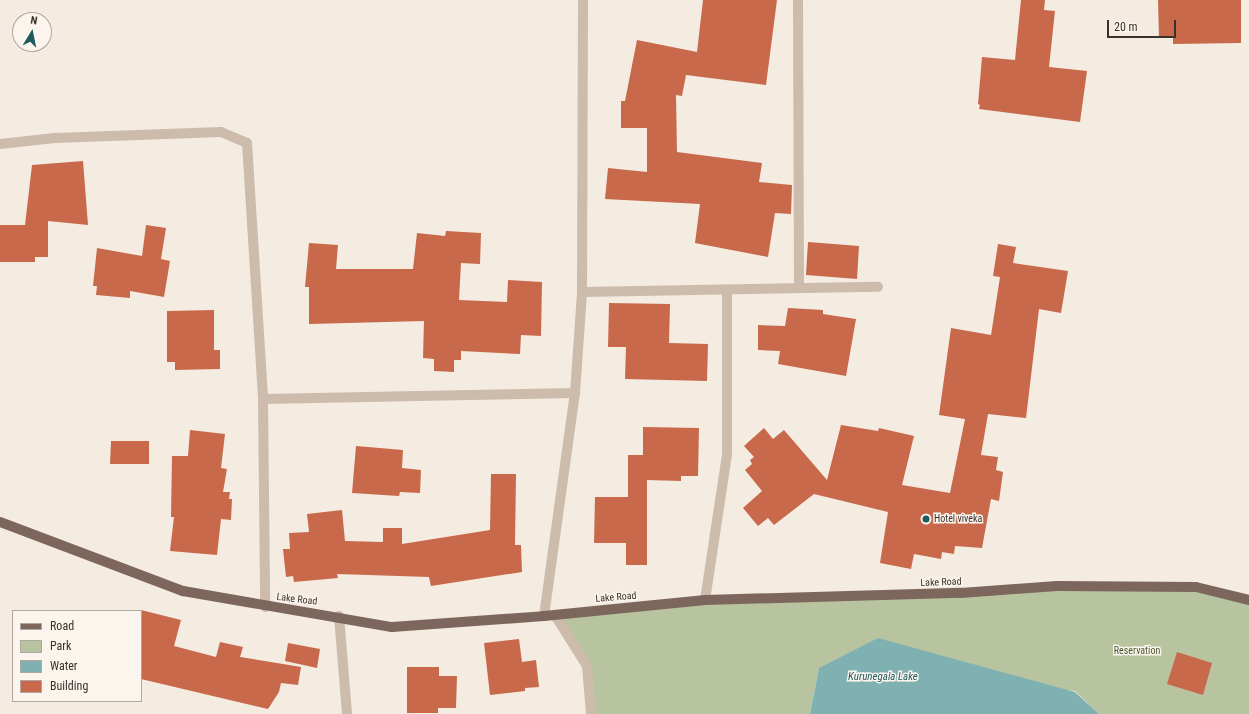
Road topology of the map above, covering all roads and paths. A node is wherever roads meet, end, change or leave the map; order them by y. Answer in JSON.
{"nodes":[{"id":1,"x":583,"y":0,"type":"edge"},
{"id":2,"x":798,"y":0,"type":"edge"},
{"id":3,"x":0,"y":144,"type":"edge"},
{"id":4,"x":799,"y":287,"type":"junction"},
{"id":5,"x":878,"y":287,"type":"dead end"},
{"id":6,"x":582,"y":292,"type":"junction"},
{"id":7,"x":727,"y":292,"type":"junction"},
{"id":8,"x":575,"y":393,"type":"junction"},
{"id":9,"x":263,"y":399,"type":"junction"},
{"id":10,"x":0,"y":522,"type":"edge"},
{"id":11,"x":705,"y":600,"type":"junction"},
{"id":12,"x":1249,"y":600,"type":"edge"},
{"id":13,"x":265,"y":607,"type":"junction"},
{"id":14,"x":555,"y":615,"type":"junction"},
{"id":15,"x":339,"y":616,"type":"junction"},
{"id":16,"x":544,"y":616,"type":"junction"},
{"id":17,"x":347,"y":714,"type":"edge"},
{"id":18,"x":591,"y":714,"type":"edge"}],
"edges":[{"from":1,"to":6,"type":"street"},
{"from":2,"to":4,"type":"street"},
{"from":3,"to":9,"type":"street"},
{"from":4,"to":5,"type":"street"},
{"from":4,"to":7,"type":"street"},
{"from":6,"to":7,"type":"street"},
{"from":6,"to":8,"type":"street"},
{"from":7,"to":11,"type":"street"},
{"from":8,"to":9,"type":"street"},
{"from":8,"to":16,"type":"street"},
{"from":9,"to":13,"type":"street"},
{"from":10,"to":13,"type":"main road","name":"Lake Road"},
{"from":11,"to":12,"type":"main road","name":"Lake Road"},
{"from":11,"to":14,"type":"main road","name":"Lake Road"},
{"from":13,"to":15,"type":"main road","name":"Lake Road"},
{"from":14,"to":16,"type":"main road","name":"Lake Road"},
{"from":14,"to":18,"type":"street"},
{"from":15,"to":16,"type":"main road","name":"Lake Road"},
{"from":15,"to":17,"type":"street"}]}
